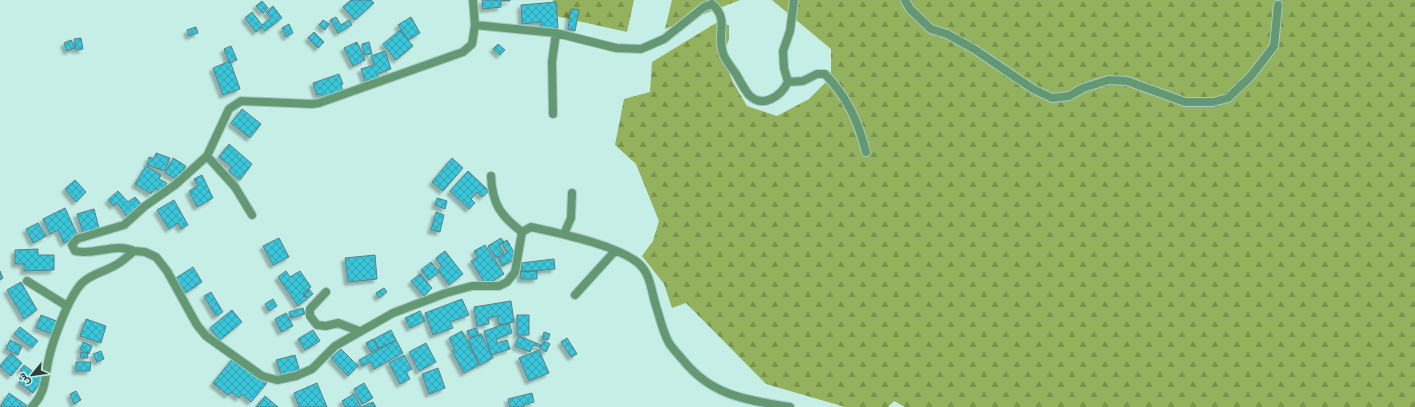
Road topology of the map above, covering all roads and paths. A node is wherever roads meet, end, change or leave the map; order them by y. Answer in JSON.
{"nodes":[{"id":1,"x":473,"y":0,"type":"edge"},
{"id":2,"x":794,"y":0,"type":"edge"},
{"id":3,"x":905,"y":0,"type":"edge"},
{"id":4,"x":1278,"y":5,"type":"dead end"},
{"id":5,"x":475,"y":25,"type":"junction"},
{"id":6,"x":556,"y":34,"type":"junction"},
{"id":7,"x":788,"y":82,"type":"junction"},
{"id":8,"x":553,"y":114,"type":"dead end"},
{"id":9,"x":866,"y":152,"type":"dead end"},
{"id":10,"x":207,"y":156,"type":"junction"},
{"id":11,"x":491,"y":176,"type":"dead end"},
{"id":12,"x":572,"y":194,"type":"dead end"},
{"id":13,"x":252,"y":215,"type":"dead end"},
{"id":14,"x":522,"y":232,"type":"junction"},
{"id":15,"x":564,"y":234,"type":"junction"},
{"id":16,"x":615,"y":250,"type":"junction"},
{"id":17,"x":134,"y":251,"type":"junction"},
{"id":18,"x":27,"y":281,"type":"dead end"},
{"id":19,"x":326,"y":292,"type":"dead end"},
{"id":20,"x":575,"y":295,"type":"dead end"},
{"id":21,"x":67,"y":306,"type":"junction"},
{"id":22,"x":359,"y":331,"type":"junction"},
{"id":23,"x":32,"y":407,"type":"edge"},
{"id":24,"x":790,"y":407,"type":"edge"}],
"edges":[{"from":1,"to":5,"type":"street"},
{"from":2,"to":7,"type":"street"},
{"from":3,"to":4,"type":"street"},
{"from":5,"to":6,"type":"street"},
{"from":5,"to":10,"type":"street"},
{"from":6,"to":7,"type":"street"},
{"from":6,"to":8,"type":"street"},
{"from":7,"to":9,"type":"street"},
{"from":10,"to":13,"type":"street"},
{"from":10,"to":17,"type":"street"},
{"from":11,"to":14,"type":"street"},
{"from":12,"to":15,"type":"street"},
{"from":14,"to":15,"type":"street"},
{"from":14,"to":22,"type":"street"},
{"from":15,"to":16,"type":"street"},
{"from":16,"to":20,"type":"street"},
{"from":16,"to":24,"type":"street"},
{"from":17,"to":21,"type":"street"},
{"from":17,"to":22,"type":"street"},
{"from":18,"to":21,"type":"street"},
{"from":19,"to":22,"type":"street"},
{"from":21,"to":23,"type":"street"}]}
